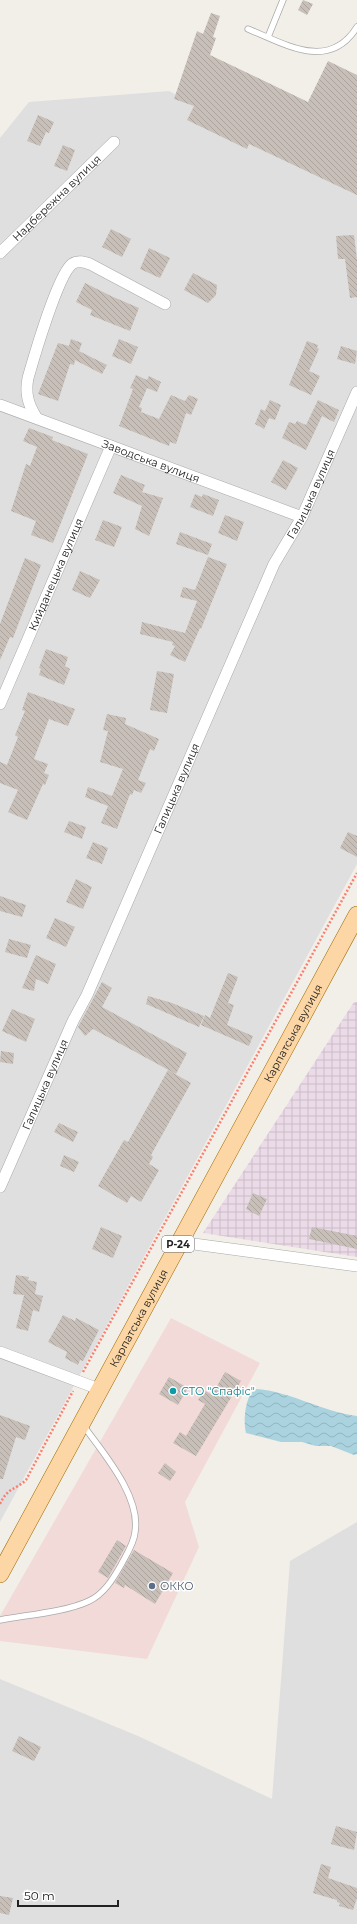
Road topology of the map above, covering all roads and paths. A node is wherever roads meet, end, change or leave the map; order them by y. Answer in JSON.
{"nodes":[{"id":1,"x":283,"y":0,"type":"edge"},
{"id":2,"x":357,"y":27,"type":"edge"},
{"id":3,"x":248,"y":29,"type":"dead end"},
{"id":4,"x":268,"y":37,"type":"junction"},
{"id":5,"x":114,"y":142,"type":"dead end"},
{"id":6,"x":0,"y":254,"type":"edge"},
{"id":7,"x":166,"y":304,"type":"dead end"},
{"id":8,"x":357,"y":392,"type":"edge"},
{"id":9,"x":0,"y":405,"type":"edge"},
{"id":10,"x":36,"y":417,"type":"junction"},
{"id":11,"x":111,"y":446,"type":"junction"},
{"id":12,"x":302,"y":517,"type":"junction"},
{"id":13,"x":0,"y":704,"type":"edge"},
{"id":14,"x":357,"y":873,"type":"edge"},
{"id":15,"x":357,"y":915,"type":"edge"},
{"id":16,"x":0,"y":1187,"type":"edge"},
{"id":17,"x":179,"y":1242,"type":"junction"},
{"id":18,"x":357,"y":1266,"type":"edge"},
{"id":19,"x":0,"y":1352,"type":"edge"},
{"id":20,"x":79,"y":1381,"type":"junction"},
{"id":21,"x":99,"y":1389,"type":"junction"},
{"id":22,"x":81,"y":1422,"type":"junction"},
{"id":23,"x":0,"y":1504,"type":"edge"},
{"id":24,"x":0,"y":1574,"type":"edge"},
{"id":25,"x":0,"y":1620,"type":"edge"}],
"edges":[{"from":1,"to":4,"type":"lane"},
{"from":2,"to":4,"type":"lane"},
{"from":3,"to":4,"type":"lane"},
{"from":5,"to":6,"type":"street","name":"Надбережна вулиця"},
{"from":7,"to":10,"type":"street"},
{"from":8,"to":12,"type":"street","name":"Галицька вулиця"},
{"from":9,"to":10,"type":"street","name":"Заводська вулиця"},
{"from":10,"to":11,"type":"street","name":"Заводська вулиця"},
{"from":11,"to":12,"type":"street","name":"Заводська вулиця"},
{"from":11,"to":13,"type":"street","name":"Кийданецька вулиця"},
{"from":12,"to":16,"type":"street","name":"Галицька вулиця"},
{"from":14,"to":20,"type":"path"},
{"from":15,"to":17,"type":"main road","name":"Карпатська вулиця","number":"Р-24"},
{"from":17,"to":18,"type":"street"},
{"from":17,"to":21,"type":"main road","name":"Карпатська вулиця","number":"Р-24"},
{"from":19,"to":20,"type":"street"},
{"from":20,"to":21,"type":"street"},
{"from":20,"to":23,"type":"path"},
{"from":21,"to":22,"type":"main road","name":"Карпатська вулиця","number":"Р-24"},
{"from":22,"to":24,"type":"main road","name":"Карпатська вулиця","number":"Р-24"},
{"from":22,"to":25,"type":"lane"}]}
